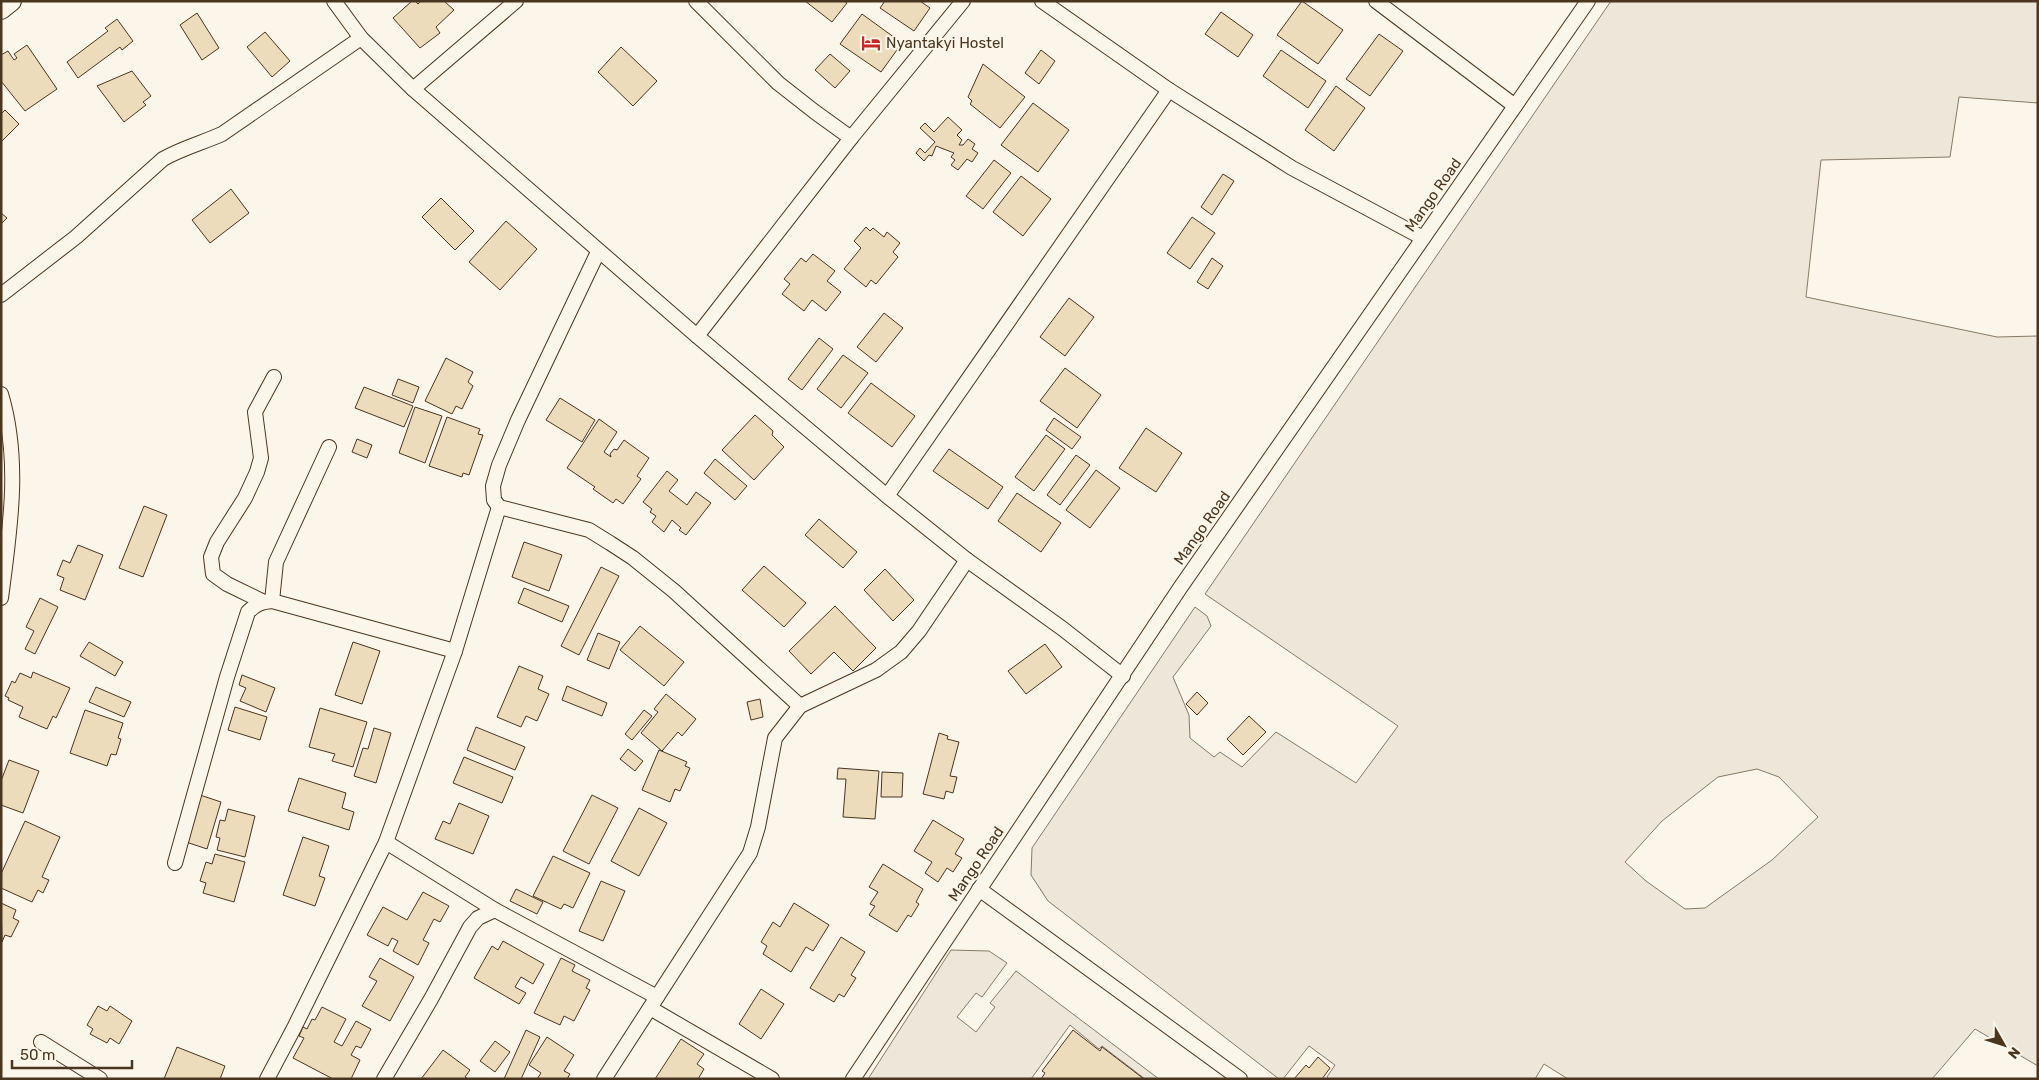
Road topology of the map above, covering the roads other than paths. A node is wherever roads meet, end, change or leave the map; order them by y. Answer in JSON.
{"nodes":[{"id":1,"x":11,"y":1,"type":"edge"},
{"id":2,"x":334,"y":1,"type":"edge"},
{"id":3,"x":516,"y":1,"type":"edge"},
{"id":4,"x":696,"y":1,"type":"edge"},
{"id":5,"x":963,"y":1,"type":"edge"},
{"id":6,"x":1042,"y":1,"type":"edge"},
{"id":7,"x":1376,"y":1,"type":"edge"},
{"id":8,"x":1588,"y":1,"type":"edge"},
{"id":9,"x":1,"y":9,"type":"edge"},
{"id":10,"x":362,"y":38,"type":"junction"},
{"id":11,"x":414,"y":89,"type":"junction"},
{"id":12,"x":1169,"y":90,"type":"junction"},
{"id":13,"x":1514,"y":106,"type":"junction"},
{"id":14,"x":851,"y":138,"type":"junction"},
{"id":15,"x":1423,"y":238,"type":"junction"},
{"id":16,"x":598,"y":252,"type":"junction"},
{"id":17,"x":1,"y":295,"type":"edge"},
{"id":18,"x":697,"y":336,"type":"junction"},
{"id":19,"x":274,"y":377,"type":"dead end"},
{"id":20,"x":1,"y":394,"type":"edge"},
{"id":21,"x":329,"y":447,"type":"dead end"},
{"id":22,"x":886,"y":496,"type":"junction"},
{"id":23,"x":499,"y":507,"type":"junction"},
{"id":24,"x":967,"y":560,"type":"junction"},
{"id":25,"x":1,"y":598,"type":"edge"},
{"id":26,"x":268,"y":602,"type":"junction"},
{"id":27,"x":454,"y":651,"type":"junction"},
{"id":28,"x":1122,"y":676,"type":"junction"},
{"id":29,"x":800,"y":706,"type":"junction"},
{"id":30,"x":386,"y":842,"type":"junction"},
{"id":31,"x":175,"y":863,"type":"dead end"},
{"id":32,"x":979,"y":889,"type":"junction"},
{"id":33,"x":495,"y":910,"type":"junction"},
{"id":34,"x":653,"y":1002,"type":"junction"},
{"id":35,"x":41,"y":1042,"type":"dead end"},
{"id":36,"x":100,"y":1079,"type":"edge"},
{"id":37,"x":267,"y":1079,"type":"edge"},
{"id":38,"x":384,"y":1079,"type":"edge"},
{"id":39,"x":604,"y":1079,"type":"edge"},
{"id":40,"x":772,"y":1079,"type":"edge"},
{"id":41,"x":853,"y":1079,"type":"edge"},
{"id":42,"x":1240,"y":1079,"type":"edge"}],
"edges":[{"from":1,"to":9,"type":"street"},
{"from":2,"to":10,"type":"street"},
{"from":3,"to":11,"type":"street"},
{"from":4,"to":14,"type":"street"},
{"from":5,"to":14,"type":"street"},
{"from":6,"to":12,"type":"street"},
{"from":7,"to":13,"type":"street"},
{"from":8,"to":13,"type":"street","name":"Mango Road"},
{"from":10,"to":11,"type":"street"},
{"from":10,"to":17,"type":"street"},
{"from":11,"to":16,"type":"street"},
{"from":12,"to":15,"type":"street"},
{"from":12,"to":22,"type":"street"},
{"from":13,"to":15,"type":"street","name":"Mango Road"},
{"from":14,"to":18,"type":"street"},
{"from":15,"to":28,"type":"street","name":"Mango Road"},
{"from":16,"to":18,"type":"street"},
{"from":16,"to":23,"type":"street"},
{"from":18,"to":22,"type":"street"},
{"from":19,"to":26,"type":"street"},
{"from":20,"to":25,"type":"street"},
{"from":21,"to":26,"type":"street"},
{"from":22,"to":24,"type":"street"},
{"from":23,"to":27,"type":"street"},
{"from":23,"to":29,"type":"street"},
{"from":24,"to":28,"type":"street"},
{"from":24,"to":29,"type":"street"},
{"from":26,"to":27,"type":"street"},
{"from":26,"to":31,"type":"street"},
{"from":27,"to":30,"type":"street"},
{"from":28,"to":32,"type":"street","name":"Mango Road"},
{"from":29,"to":34,"type":"street"},
{"from":30,"to":33,"type":"street"},
{"from":30,"to":37,"type":"street"},
{"from":32,"to":41,"type":"street","name":"Mango Road"},
{"from":32,"to":42,"type":"street"},
{"from":33,"to":34,"type":"street"},
{"from":33,"to":38,"type":"street"},
{"from":34,"to":39,"type":"street"},
{"from":34,"to":40,"type":"street"},
{"from":35,"to":36,"type":"street"}]}
